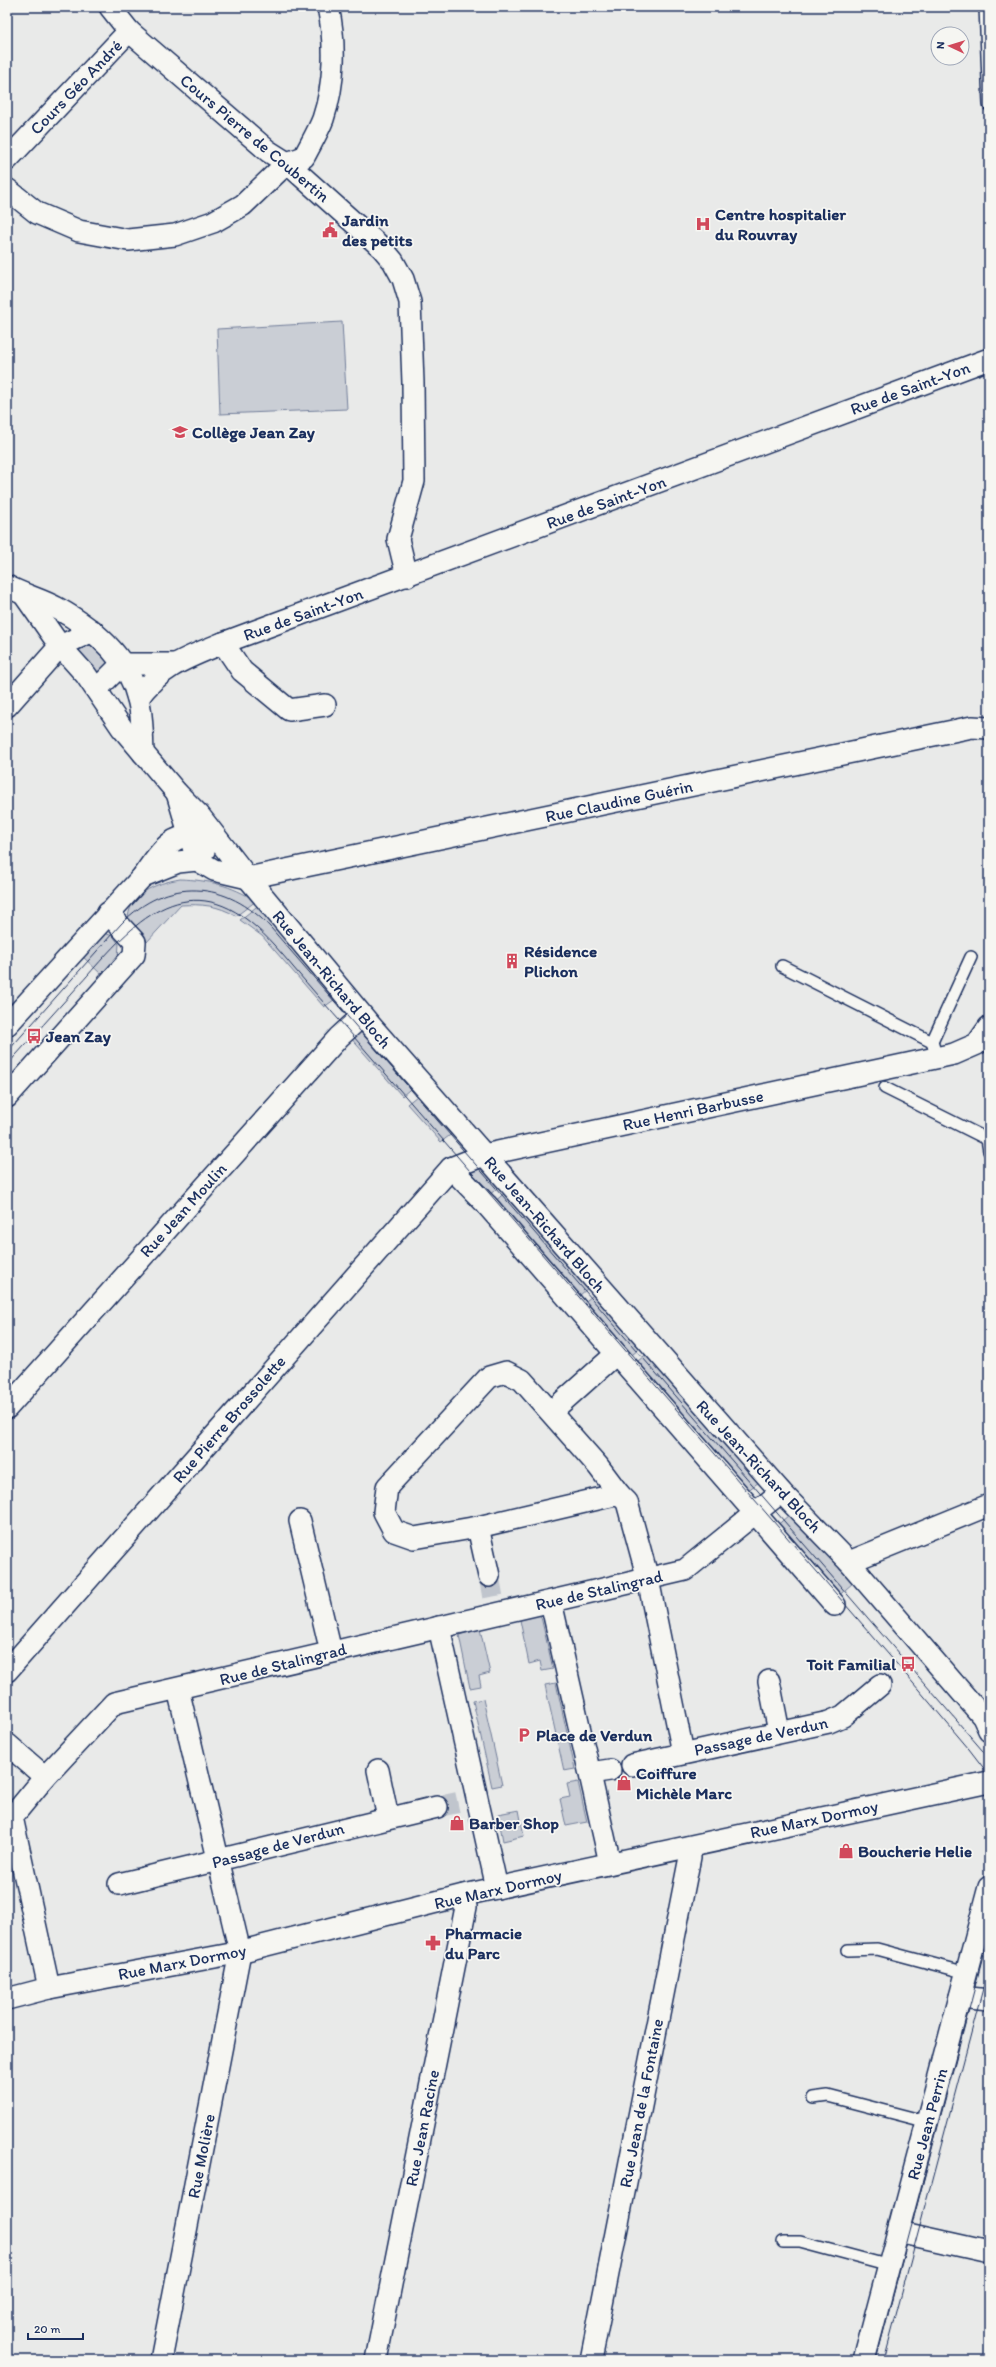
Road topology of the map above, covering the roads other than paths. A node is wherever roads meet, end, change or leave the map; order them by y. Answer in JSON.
{"nodes":[{"id":1,"x":110,"y":7,"type":"edge"},
{"id":2,"x":328,"y":7,"type":"edge"},
{"id":3,"x":985,"y":7,"type":"edge"},
{"id":4,"x":129,"y":31,"type":"junction"},
{"id":5,"x":989,"y":105,"type":"edge"},
{"id":6,"x":9,"y":154,"type":"edge"},
{"id":7,"x":287,"y":163,"type":"junction"},
{"id":8,"x":7,"y":189,"type":"edge"},
{"id":9,"x":989,"y":359,"type":"edge"},
{"id":10,"x":407,"y":576,"type":"junction"},
{"id":11,"x":7,"y":586,"type":"edge"},
{"id":12,"x":25,"y":596,"type":"junction"},
{"id":13,"x":93,"y":631,"type":"junction"},
{"id":14,"x":224,"y":643,"type":"junction"},
{"id":15,"x":60,"y":646,"type":"junction"},
{"id":16,"x":122,"y":664,"type":"junction"},
{"id":17,"x":173,"y":664,"type":"junction"},
{"id":18,"x":100,"y":693,"type":"junction"},
{"id":19,"x":138,"y":698,"type":"junction"},
{"id":20,"x":325,"y":705,"type":"dead end"},
{"id":21,"x":7,"y":706,"type":"edge"},
{"id":22,"x":989,"y":728,"type":"edge"},
{"id":23,"x":143,"y":753,"type":"junction"},
{"id":24,"x":177,"y":793,"type":"junction"},
{"id":25,"x":188,"y":834,"type":"junction"},
{"id":26,"x":215,"y":836,"type":"junction"},
{"id":27,"x":197,"y":860,"type":"junction"},
{"id":28,"x":143,"y":876,"type":"junction"},
{"id":29,"x":248,"y":878,"type":"junction"},
{"id":30,"x":108,"y":913,"type":"junction"},
{"id":31,"x":971,"y":956,"type":"dead end"},
{"id":32,"x":782,"y":966,"type":"dead end"},
{"id":33,"x":362,"y":1016,"type":"junction"},
{"id":34,"x":7,"y":1025,"type":"edge"},
{"id":35,"x":989,"y":1027,"type":"edge"},
{"id":36,"x":934,"y":1050,"type":"junction"},
{"id":37,"x":885,"y":1088,"type":"dead end"},
{"id":38,"x":7,"y":1097,"type":"edge"},
{"id":39,"x":989,"y":1151,"type":"edge"},
{"id":40,"x":484,"y":1155,"type":"junction"},
{"id":41,"x":451,"y":1168,"type":"junction"},
{"id":42,"x":616,"y":1354,"type":"junction"},
{"id":43,"x":7,"y":1408,"type":"edge"},
{"id":44,"x":551,"y":1412,"type":"junction"},
{"id":45,"x":781,"y":1492,"type":"junction"},
{"id":46,"x":619,"y":1494,"type":"junction"},
{"id":47,"x":989,"y":1505,"type":"edge"},
{"id":48,"x":754,"y":1514,"type":"junction"},
{"id":49,"x":300,"y":1521,"type":"dead end"},
{"id":50,"x":478,"y":1527,"type":"junction"},
{"id":51,"x":849,"y":1562,"type":"junction"},
{"id":52,"x":489,"y":1576,"type":"tunnel mouth"},
{"id":53,"x":648,"y":1579,"type":"junction"},
{"id":54,"x":551,"y":1602,"type":"junction"},
{"id":55,"x":834,"y":1605,"type":"dead end"},
{"id":56,"x":439,"y":1627,"type":"junction"},
{"id":57,"x":331,"y":1652,"type":"junction"},
{"id":58,"x":7,"y":1671,"type":"edge"},
{"id":59,"x":769,"y":1681,"type":"dead end"},
{"id":60,"x":880,"y":1685,"type":"dead end"},
{"id":61,"x":178,"y":1689,"type":"junction"},
{"id":62,"x":989,"y":1730,"type":"edge"},
{"id":63,"x":779,"y":1732,"type":"junction"},
{"id":64,"x":7,"y":1744,"type":"edge"},
{"id":65,"x":683,"y":1753,"type":"junction"},
{"id":66,"x":632,"y":1765,"type":"dead end"},
{"id":67,"x":378,"y":1770,"type":"dead end"},
{"id":68,"x":45,"y":1777,"type":"junction"},
{"id":69,"x":989,"y":1782,"type":"edge"},
{"id":70,"x":437,"y":1807,"type":"tunnel mouth"},
{"id":71,"x":388,"y":1818,"type":"junction"},
{"id":72,"x":688,"y":1847,"type":"junction"},
{"id":73,"x":219,"y":1861,"type":"junction"},
{"id":74,"x":610,"y":1863,"type":"junction"},
{"id":75,"x":119,"y":1884,"type":"dead end"},
{"id":76,"x":989,"y":1887,"type":"edge"},
{"id":77,"x":497,"y":1888,"type":"junction"},
{"id":78,"x":464,"y":1895,"type":"junction"},
{"id":79,"x":848,"y":1950,"type":"dead end"},
{"id":80,"x":240,"y":1952,"type":"junction"},
{"id":81,"x":967,"y":1973,"type":"junction"},
{"id":82,"x":49,"y":1988,"type":"junction"},
{"id":83,"x":960,"y":1997,"type":"junction"},
{"id":84,"x":7,"y":1999,"type":"edge"},
{"id":85,"x":989,"y":2000,"type":"edge"},
{"id":86,"x":813,"y":2098,"type":"dead end"},
{"id":87,"x":928,"y":2122,"type":"junction"},
{"id":88,"x":899,"y":2232,"type":"junction"},
{"id":89,"x":783,"y":2242,"type":"dead end"},
{"id":90,"x":989,"y":2252,"type":"edge"},
{"id":91,"x":890,"y":2266,"type":"junction"},
{"id":92,"x":161,"y":2360,"type":"edge"},
{"id":93,"x":376,"y":2360,"type":"edge"},
{"id":94,"x":591,"y":2360,"type":"edge"},
{"id":95,"x":864,"y":2360,"type":"edge"}],
"edges":[{"from":1,"to":4,"type":"street","name":"Cours Pierre de Coubertin"},
{"from":2,"to":7,"type":"street"},
{"from":3,"to":5,"type":"lane"},
{"from":4,"to":6,"type":"street","name":"Cours Géo André"},
{"from":4,"to":7,"type":"street","name":"Cours Pierre de Coubertin"},
{"from":7,"to":8,"type":"street"},
{"from":7,"to":10,"type":"street","name":"Cours Pierre de Coubertin"},
{"from":9,"to":10,"type":"street","name":"Rue de Saint-Yon"},
{"from":10,"to":14,"type":"street","name":"Rue de Saint-Yon"},
{"from":11,"to":12,"type":"street"},
{"from":12,"to":13,"type":"street"},
{"from":12,"to":15,"type":"street","name":"Rue Jean-Richard Bloch"},
{"from":13,"to":15,"type":"street"},
{"from":13,"to":16,"type":"street"},
{"from":14,"to":17,"type":"street","name":"Rue de Saint-Yon"},
{"from":14,"to":20,"type":"street","name":"Rue de Saint-Yon"},
{"from":15,"to":18,"type":"street","name":"Rue Jean-Richard Bloch"},
{"from":15,"to":21,"type":"street"},
{"from":16,"to":17,"type":"street","name":"Rue de Saint-Yon"},
{"from":16,"to":18,"type":"street"},
{"from":16,"to":19,"type":"street"},
{"from":17,"to":19,"type":"street","name":"Rue de Saint-Yon"},
{"from":18,"to":19,"type":"street"},
{"from":18,"to":23,"type":"street","name":"Rue Jean-Richard Bloch"},
{"from":19,"to":23,"type":"street"},
{"from":22,"to":29,"type":"street","name":"Rue Claudine Guérin"},
{"from":23,"to":24,"type":"street","name":"Rue Jean-Richard Bloch"},
{"from":24,"to":25,"type":"street"},
{"from":24,"to":26,"type":"street","name":"Rue Jean-Richard Bloch"},
{"from":25,"to":26,"type":"street"},
{"from":25,"to":27,"type":"street"},
{"from":25,"to":28,"type":"street"},
{"from":26,"to":27,"type":"street"},
{"from":26,"to":29,"type":"street","name":"Rue Jean-Richard Bloch"},
{"from":27,"to":28,"type":"street"},
{"from":27,"to":29,"type":"street"},
{"from":28,"to":30,"type":"street"},
{"from":29,"to":33,"type":"street","name":"Rue Jean-Richard Bloch"},
{"from":30,"to":34,"type":"street"},
{"from":30,"to":38,"type":"street"},
{"from":31,"to":36,"type":"lane"},
{"from":32,"to":36,"type":"lane"},
{"from":33,"to":40,"type":"street","name":"Rue Jean-Richard Bloch"},
{"from":33,"to":43,"type":"street","name":"Rue Jean Moulin"},
{"from":35,"to":36,"type":"street","name":"Rue Henri Barbusse"},
{"from":36,"to":40,"type":"street","name":"Rue Henri Barbusse"},
{"from":37,"to":39,"type":"lane"},
{"from":40,"to":41,"type":"street","name":"Rue Henri Barbusse"},
{"from":40,"to":45,"type":"street","name":"Rue Jean-Richard Bloch"},
{"from":41,"to":42,"type":"street","name":"Rue Jean-Richard Bloch"},
{"from":41,"to":58,"type":"street","name":"Rue Pierre Brossolette"},
{"from":42,"to":44,"type":"street"},
{"from":42,"to":48,"type":"street","name":"Rue Jean-Richard Bloch"},
{"from":44,"to":46,"type":"street"},
{"from":44,"to":50,"type":"street"},
{"from":45,"to":48,"type":"street","name":"Rue de Stalingrad"},
{"from":45,"to":51,"type":"street","name":"Rue Jean-Richard Bloch"},
{"from":46,"to":50,"type":"street"},
{"from":46,"to":53,"type":"street"},
{"from":47,"to":51,"type":"street"},
{"from":48,"to":53,"type":"street","name":"Rue de Stalingrad"},
{"from":48,"to":55,"type":"street","name":"Rue Jean-Richard Bloch"},
{"from":49,"to":57,"type":"street"},
{"from":50,"to":52,"type":"street"},
{"from":51,"to":62,"type":"street","name":"Rue Jean-Richard Bloch"},
{"from":53,"to":54,"type":"street","name":"Rue de Stalingrad"},
{"from":53,"to":65,"type":"street"},
{"from":54,"to":56,"type":"street","name":"Rue de Stalingrad"},
{"from":54,"to":74,"type":"street"},
{"from":56,"to":57,"type":"street","name":"Rue de Stalingrad"},
{"from":56,"to":77,"type":"street"},
{"from":57,"to":61,"type":"street","name":"Rue de Stalingrad"},
{"from":59,"to":63,"type":"street"},
{"from":60,"to":63,"type":"street","name":"Passage de Verdun"},
{"from":61,"to":68,"type":"street","name":"Rue de Stalingrad"},
{"from":61,"to":73,"type":"street"},
{"from":63,"to":65,"type":"street","name":"Passage de Verdun"},
{"from":64,"to":68,"type":"street"},
{"from":65,"to":66,"type":"street","name":"Passage de Verdun"},
{"from":67,"to":71,"type":"street"},
{"from":68,"to":82,"type":"street","name":"Rue de Stalingrad"},
{"from":69,"to":72,"type":"street","name":"Rue Marx Dormoy"},
{"from":70,"to":71,"type":"street","name":"Passage de Verdun"},
{"from":71,"to":73,"type":"street","name":"Passage de Verdun"},
{"from":72,"to":74,"type":"street","name":"Rue Marx Dormoy"},
{"from":72,"to":94,"type":"street","name":"Rue Jean de la Fontaine"},
{"from":73,"to":75,"type":"street","name":"Passage de Verdun"},
{"from":73,"to":80,"type":"street"},
{"from":74,"to":77,"type":"street","name":"Rue Marx Dormoy"},
{"from":76,"to":81,"type":"street","name":"Rue Jean Perrin"},
{"from":77,"to":78,"type":"street","name":"Rue Marx Dormoy"},
{"from":78,"to":80,"type":"street","name":"Rue Marx Dormoy"},
{"from":78,"to":93,"type":"street","name":"Rue Jean Racine"},
{"from":79,"to":81,"type":"lane"},
{"from":80,"to":82,"type":"street","name":"Rue Marx Dormoy"},
{"from":80,"to":92,"type":"street","name":"Rue Molière"},
{"from":81,"to":83,"type":"street","name":"Rue Jean Perrin"},
{"from":82,"to":84,"type":"street","name":"Rue Marx Dormoy"},
{"from":83,"to":85,"type":"street"},
{"from":83,"to":87,"type":"street","name":"Rue Jean Perrin"},
{"from":86,"to":87,"type":"lane"},
{"from":87,"to":88,"type":"street","name":"Rue Jean Perrin"},
{"from":88,"to":90,"type":"street"},
{"from":88,"to":91,"type":"street","name":"Rue Jean Perrin"},
{"from":89,"to":91,"type":"lane"},
{"from":91,"to":95,"type":"street","name":"Rue Jean Perrin"}]}
